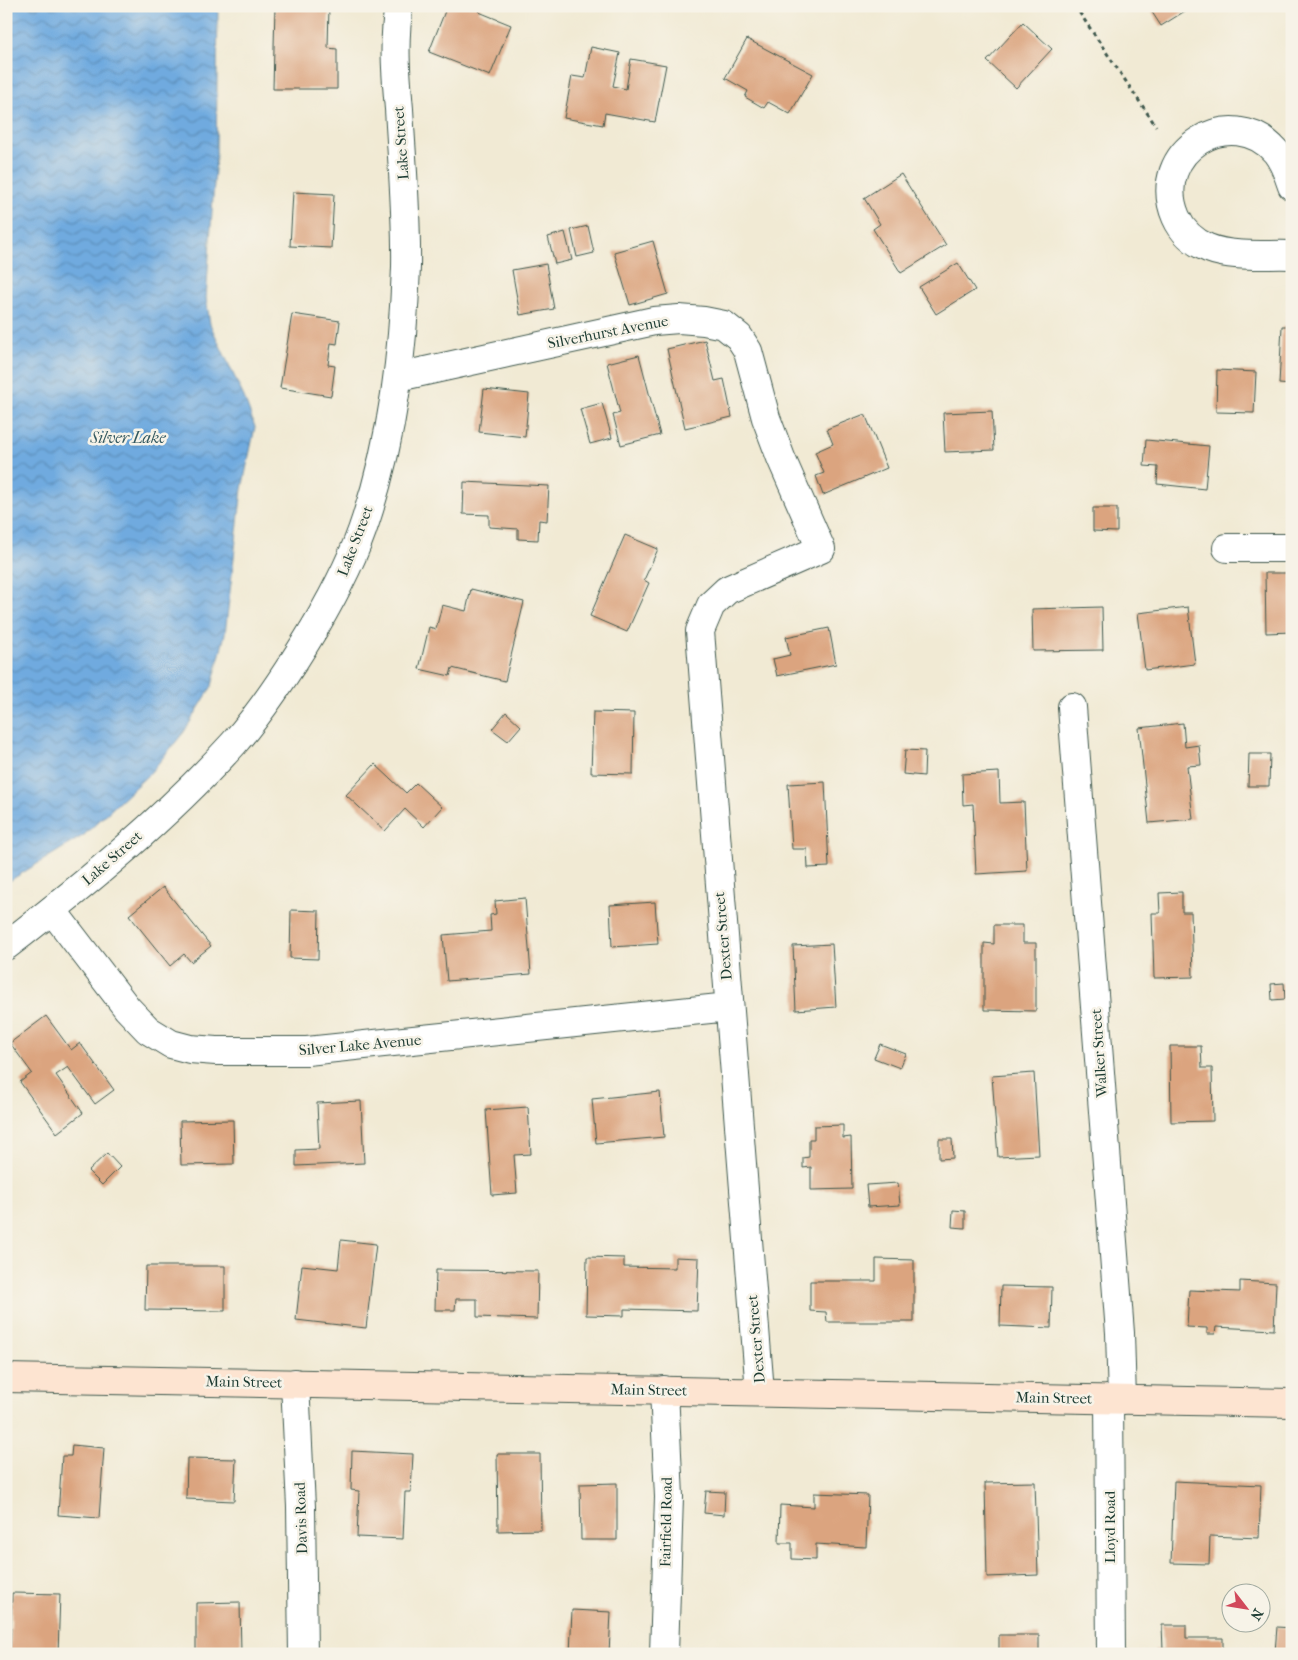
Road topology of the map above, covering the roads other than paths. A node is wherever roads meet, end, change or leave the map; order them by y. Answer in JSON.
{"nodes":[{"id":1,"x":399,"y":6,"type":"edge"},
{"id":2,"x":1292,"y":186,"type":"edge"},
{"id":3,"x":1292,"y":254,"type":"edge"},
{"id":4,"x":398,"y":377,"type":"junction"},
{"id":5,"x":1227,"y":548,"type":"dead end"},
{"id":6,"x":1292,"y":548,"type":"edge"},
{"id":7,"x":821,"y":549,"type":"joint"},
{"id":8,"x":1072,"y":707,"type":"dead end"},
{"id":9,"x":52,"y":910,"type":"junction"},
{"id":10,"x":6,"y":946,"type":"edge"},
{"id":11,"x":729,"y":1007,"type":"junction"},
{"id":12,"x":6,"y":1378,"type":"edge"},
{"id":13,"x":295,"y":1383,"type":"junction"},
{"id":14,"x":664,"y":1390,"type":"junction"},
{"id":15,"x":760,"y":1392,"type":"junction"},
{"id":16,"x":1116,"y":1400,"type":"junction"},
{"id":17,"x":1292,"y":1403,"type":"edge"},
{"id":18,"x":303,"y":1654,"type":"edge"},
{"id":19,"x":664,"y":1654,"type":"edge"},
{"id":20,"x":1111,"y":1654,"type":"edge"}],
"edges":[{"from":1,"to":4,"type":"street","name":"Lake Street"},
{"from":2,"to":3,"type":"street"},
{"from":4,"to":7,"type":"street","name":"Silverhurst Avenue"},
{"from":4,"to":9,"type":"street","name":"Lake Street"},
{"from":5,"to":6,"type":"street"},
{"from":7,"to":11,"type":"street","name":"Dexter Street"},
{"from":8,"to":16,"type":"street","name":"Walker Street"},
{"from":9,"to":10,"type":"street","name":"Lake Street"},
{"from":9,"to":11,"type":"street","name":"Silver Lake Avenue"},
{"from":11,"to":15,"type":"street","name":"Dexter Street"},
{"from":12,"to":13,"type":"main road","name":"Main Street"},
{"from":13,"to":14,"type":"main road","name":"Main Street"},
{"from":13,"to":18,"type":"street","name":"Davis Road"},
{"from":14,"to":15,"type":"main road","name":"Main Street"},
{"from":14,"to":19,"type":"street","name":"Fairfield Road"},
{"from":15,"to":16,"type":"main road","name":"Main Street"},
{"from":16,"to":17,"type":"main road","name":"Main Street"},
{"from":16,"to":20,"type":"street","name":"Lloyd Road"}]}
